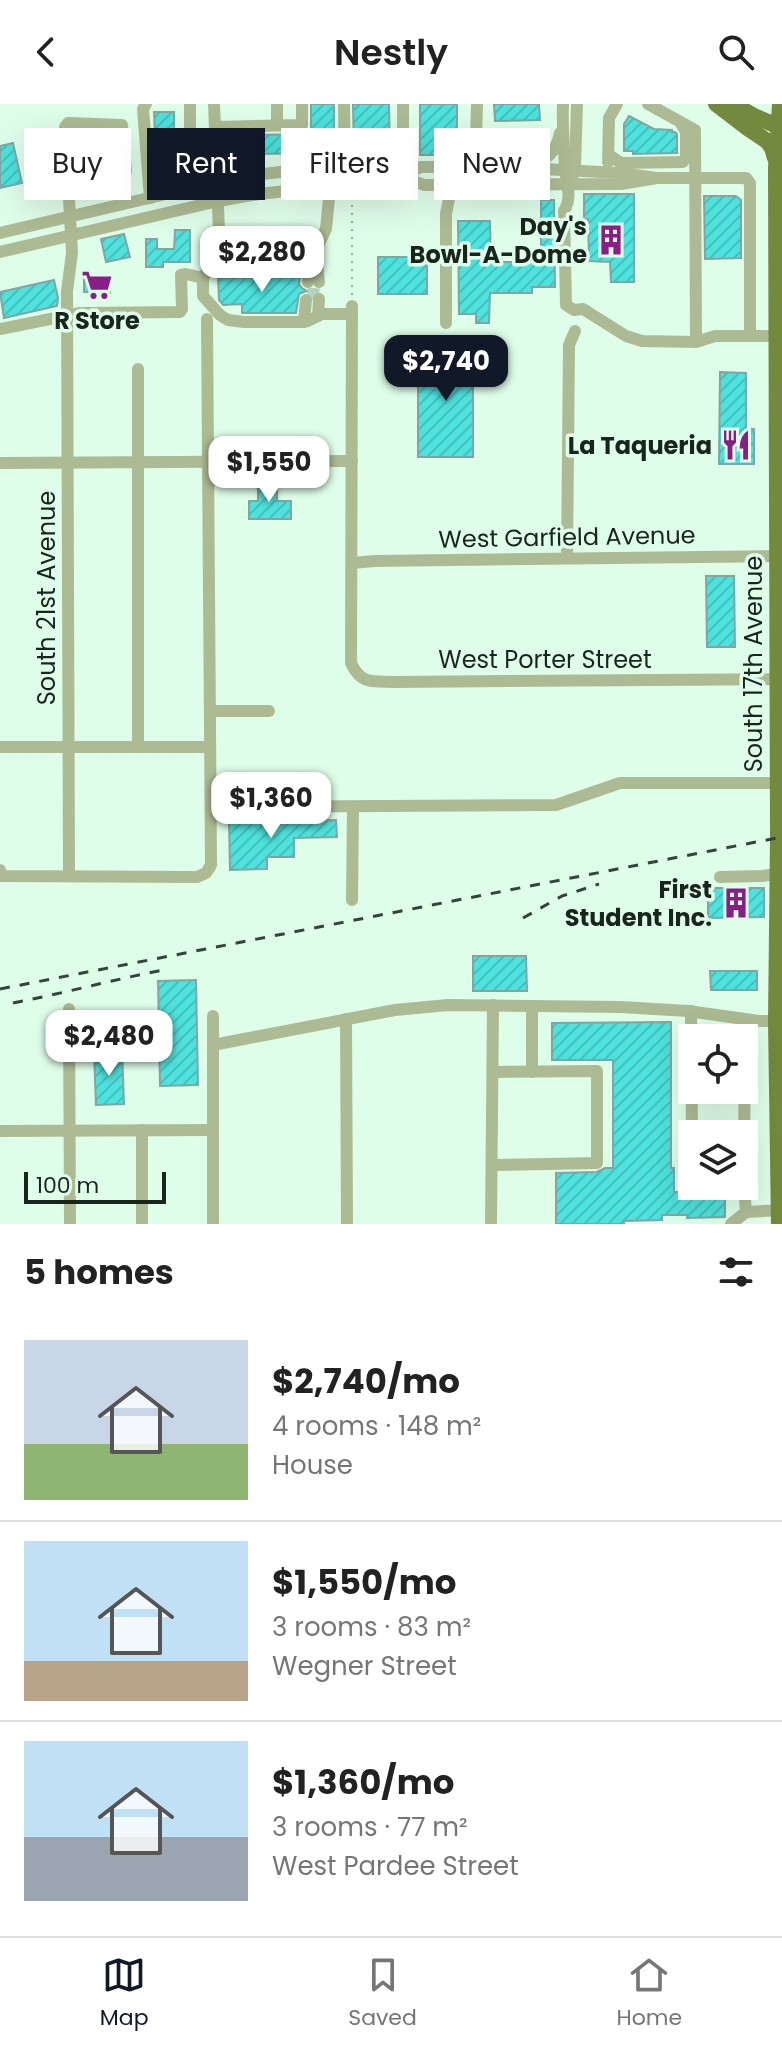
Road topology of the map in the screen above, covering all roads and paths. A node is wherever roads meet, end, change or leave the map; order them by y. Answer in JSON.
{"nodes":[{"id":1,"x":146,"y":104,"type":"edge"},
{"id":2,"x":190,"y":104,"type":"edge"},
{"id":3,"x":214,"y":104,"type":"edge"},
{"id":4,"x":277,"y":104,"type":"edge"},
{"id":5,"x":302,"y":104,"type":"edge"},
{"id":6,"x":344,"y":104,"type":"edge"},
{"id":7,"x":403,"y":104,"type":"edge"},
{"id":8,"x":477,"y":104,"type":"edge"},
{"id":9,"x":563,"y":104,"type":"edge"},
{"id":10,"x":577,"y":104,"type":"edge"},
{"id":11,"x":617,"y":104,"type":"edge"},
{"id":12,"x":648,"y":104,"type":"edge"},
{"id":13,"x":716,"y":104,"type":"edge"},
{"id":14,"x":733,"y":104,"type":"edge"},
{"id":15,"x":780,"y":104,"type":"edge"},
{"id":16,"x":680,"y":122,"type":"junction"},
{"id":17,"x":277,"y":125,"type":"junction"},
{"id":18,"x":562,"y":126,"type":"junction"},
{"id":19,"x":781,"y":126,"type":"edge"},
{"id":20,"x":215,"y":127,"type":"joint"},
{"id":21,"x":190,"y":128,"type":"edge"},
{"id":22,"x":342,"y":128,"type":"edge"},
{"id":23,"x":403,"y":128,"type":"edge"},
{"id":24,"x":476,"y":128,"type":"edge"},
{"id":25,"x":609,"y":152,"type":"junction"},
{"id":26,"x":550,"y":156,"type":"edge"},
{"id":27,"x":147,"y":160,"type":"edge"},
{"id":28,"x":776,"y":168,"type":"junction"},
{"id":29,"x":550,"y":170,"type":"edge"},
{"id":30,"x":570,"y":172,"type":"junction"},
{"id":31,"x":607,"y":173,"type":"junction"},
{"id":32,"x":657,"y":178,"type":"junction"},
{"id":33,"x":695,"y":178,"type":"junction"},
{"id":34,"x":550,"y":185,"type":"edge"},
{"id":35,"x":569,"y":185,"type":"junction"},
{"id":36,"x":69,"y":188,"type":"joint"},
{"id":37,"x":281,"y":192,"type":"edge"},
{"id":38,"x":147,"y":199,"type":"edge"},
{"id":39,"x":69,"y":200,"type":"edge"},
{"id":40,"x":333,"y":200,"type":"edge"},
{"id":41,"x":352,"y":200,"type":"edge"},
{"id":42,"x":449,"y":200,"type":"edge"},
{"id":43,"x":218,"y":201,"type":"junction"},
{"id":44,"x":70,"y":217,"type":"junction"},
{"id":45,"x":0,"y":233,"type":"edge"},
{"id":46,"x":70,"y":235,"type":"junction"},
{"id":47,"x":0,"y":252,"type":"edge"},
{"id":48,"x":203,"y":278,"type":"junction"},
{"id":49,"x":312,"y":282,"type":"tunnel mouth"},
{"id":50,"x":312,"y":300,"type":"tunnel mouth"},
{"id":51,"x":352,"y":310,"type":"junction"},
{"id":52,"x":68,"y":317,"type":"junction"},
{"id":53,"x":310,"y":319,"type":"junction"},
{"id":54,"x":228,"y":320,"type":"junction"},
{"id":55,"x":446,"y":323,"type":"dead end"},
{"id":56,"x":0,"y":329,"type":"edge"},
{"id":57,"x":575,"y":331,"type":"dead end"},
{"id":58,"x":750,"y":336,"type":"junction"},
{"id":59,"x":779,"y":336,"type":"edge"},
{"id":60,"x":696,"y":342,"type":"junction"},
{"id":61,"x":138,"y":369,"type":"dead end"},
{"id":62,"x":210,"y":461,"type":"junction"},
{"id":63,"x":352,"y":461,"type":"junction"},
{"id":64,"x":68,"y":462,"type":"junction"},
{"id":65,"x":137,"y":462,"type":"junction"},
{"id":66,"x":0,"y":463,"type":"edge"},
{"id":67,"x":780,"y":556,"type":"edge"},
{"id":68,"x":567,"y":558,"type":"junction"},
{"id":69,"x":352,"y":563,"type":"junction"},
{"id":70,"x":780,"y":679,"type":"edge"},
{"id":71,"x":210,"y":711,"type":"junction"},
{"id":72,"x":269,"y":711,"type":"dead end"},
{"id":73,"x":0,"y":747,"type":"edge"},
{"id":74,"x":68,"y":747,"type":"junction"},
{"id":75,"x":138,"y":747,"type":"junction"},
{"id":76,"x":210,"y":747,"type":"junction"},
{"id":77,"x":780,"y":783,"type":"edge"},
{"id":78,"x":211,"y":807,"type":"junction"},
{"id":79,"x":353,"y":807,"type":"junction"},
{"id":80,"x":0,"y":873,"type":"edge"},
{"id":81,"x":780,"y":874,"type":"edge"},
{"id":82,"x":69,"y":876,"type":"junction"},
{"id":83,"x":720,"y":877,"type":"dead end"},
{"id":84,"x":352,"y":900,"type":"dead end"},
{"id":85,"x":779,"y":968,"type":"edge"},
{"id":86,"x":493,"y":1005,"type":"junction"},
{"id":87,"x":532,"y":1006,"type":"junction"},
{"id":88,"x":69,"y":1009,"type":"dead end"},
{"id":89,"x":691,"y":1011,"type":"junction"},
{"id":90,"x":213,"y":1016,"type":"dead end"},
{"id":91,"x":346,"y":1019,"type":"junction"},
{"id":92,"x":745,"y":1020,"type":"junction"},
{"id":93,"x":779,"y":1021,"type":"edge"},
{"id":94,"x":213,"y":1045,"type":"junction"},
{"id":95,"x":493,"y":1072,"type":"junction"},
{"id":96,"x":532,"y":1072,"type":"junction"},
{"id":97,"x":692,"y":1120,"type":"edge"},
{"id":98,"x":744,"y":1120,"type":"edge"},
{"id":99,"x":142,"y":1130,"type":"junction"},
{"id":100,"x":213,"y":1130,"type":"junction"},
{"id":101,"x":0,"y":1131,"type":"edge"},
{"id":102,"x":70,"y":1131,"type":"junction"},
{"id":103,"x":780,"y":1145,"type":"edge"},
{"id":104,"x":492,"y":1165,"type":"junction"},
{"id":105,"x":745,"y":1200,"type":"edge"},
{"id":106,"x":746,"y":1212,"type":"junction"},
{"id":107,"x":778,"y":1217,"type":"edge"},
{"id":108,"x":70,"y":1224,"type":"edge"},
{"id":109,"x":142,"y":1224,"type":"edge"},
{"id":110,"x":213,"y":1224,"type":"edge"},
{"id":111,"x":347,"y":1224,"type":"edge"},
{"id":112,"x":491,"y":1224,"type":"edge"},
{"id":113,"x":731,"y":1224,"type":"edge"}],
"edges":[{"from":1,"to":27,"type":"street"},
{"from":2,"to":21,"type":"street"},
{"from":3,"to":20,"type":"street"},
{"from":4,"to":17,"type":"street"},
{"from":5,"to":17,"type":"street"},
{"from":6,"to":22,"type":"street"},
{"from":7,"to":23,"type":"street"},
{"from":8,"to":24,"type":"street"},
{"from":9,"to":18,"type":"street"},
{"from":10,"to":30,"type":"street"},
{"from":11,"to":25,"type":"street"},
{"from":12,"to":16,"type":"street"},
{"from":13,"to":28,"type":"main road"},
{"from":14,"to":19,"type":"main road"},
{"from":15,"to":19,"type":"main road","name":"South 17th Avenue"},
{"from":16,"to":25,"type":"street"},
{"from":16,"to":33,"type":"street"},
{"from":17,"to":20,"type":"street"},
{"from":18,"to":26,"type":"street"},
{"from":18,"to":30,"type":"street"},
{"from":19,"to":28,"type":"main road","name":"South 17th Avenue"},
{"from":25,"to":31,"type":"street"},
{"from":28,"to":59,"type":"main road","name":"South 17th Avenue"},
{"from":29,"to":30,"type":"street"},
{"from":30,"to":31,"type":"street"},
{"from":30,"to":35,"type":"street"},
{"from":31,"to":32,"type":"street"},
{"from":32,"to":33,"type":"street"},
{"from":32,"to":35,"type":"street"},
{"from":33,"to":58,"type":"street"},
{"from":33,"to":60,"type":"street"},
{"from":34,"to":35,"type":"street"},
{"from":35,"to":60,"type":"street"},
{"from":36,"to":36,"type":"street","name":"South 21st Avenue"},
{"from":37,"to":43,"type":"street"},
{"from":38,"to":44,"type":"street"},
{"from":39,"to":44,"type":"street","name":"South 21st Avenue"},
{"from":40,"to":49,"type":"street"},
{"from":41,"to":51,"type":"path"},
{"from":42,"to":55,"type":"street"},
{"from":43,"to":46,"type":"street"},
{"from":43,"to":48,"type":"street"},
{"from":44,"to":45,"type":"street"},
{"from":44,"to":46,"type":"street","name":"South 21st Avenue"},
{"from":46,"to":47,"type":"street"},
{"from":46,"to":52,"type":"street","name":"South 21st Avenue"},
{"from":48,"to":52,"type":"street"},
{"from":48,"to":54,"type":"street"},
{"from":50,"to":53,"type":"street"},
{"from":51,"to":53,"type":"street"},
{"from":51,"to":63,"type":"street","name":"West Porter Street"},
{"from":52,"to":56,"type":"street"},
{"from":52,"to":64,"type":"street","name":"South 21st Avenue"},
{"from":53,"to":54,"type":"street"},
{"from":54,"to":62,"type":"street"},
{"from":57,"to":68,"type":"street"},
{"from":58,"to":59,"type":"street"},
{"from":58,"to":60,"type":"street"},
{"from":59,"to":67,"type":"main road","name":"South 17th Avenue"},
{"from":61,"to":65,"type":"street"},
{"from":62,"to":63,"type":"street"},
{"from":62,"to":65,"type":"street"},
{"from":62,"to":71,"type":"street"},
{"from":63,"to":69,"type":"street","name":"West Porter Street"},
{"from":64,"to":65,"type":"street"},
{"from":64,"to":66,"type":"street"},
{"from":64,"to":74,"type":"street","name":"South 21st Avenue"},
{"from":65,"to":75,"type":"street"},
{"from":67,"to":68,"type":"street","name":"West Garfield Avenue"},
{"from":67,"to":70,"type":"main road","name":"South 17th Avenue"},
{"from":68,"to":69,"type":"street","name":"West Garfield Avenue"},
{"from":69,"to":70,"type":"street","name":"West Porter Street"},
{"from":70,"to":77,"type":"main road","name":"South 17th Avenue"},
{"from":71,"to":72,"type":"street"},
{"from":71,"to":76,"type":"street"},
{"from":73,"to":74,"type":"street"},
{"from":74,"to":75,"type":"street"},
{"from":74,"to":82,"type":"street","name":"South 21st Avenue"},
{"from":75,"to":76,"type":"street"},
{"from":76,"to":78,"type":"street"},
{"from":77,"to":79,"type":"street"},
{"from":77,"to":81,"type":"main road","name":"South 17th Avenue"},
{"from":78,"to":79,"type":"street"},
{"from":78,"to":82,"type":"street"},
{"from":79,"to":84,"type":"street"},
{"from":80,"to":82,"type":"street"},
{"from":81,"to":83,"type":"street"},
{"from":81,"to":85,"type":"main road","name":"South 17th Avenue"},
{"from":85,"to":93,"type":"main road","name":"South 17th Avenue"},
{"from":86,"to":87,"type":"street"},
{"from":86,"to":91,"type":"street"},
{"from":86,"to":95,"type":"street"},
{"from":87,"to":89,"type":"street"},
{"from":87,"to":96,"type":"street"},
{"from":88,"to":102,"type":"street"},
{"from":89,"to":92,"type":"street"},
{"from":89,"to":97,"type":"street"},
{"from":90,"to":94,"type":"street"},
{"from":91,"to":94,"type":"street"},
{"from":91,"to":111,"type":"street"},
{"from":92,"to":93,"type":"street"},
{"from":92,"to":98,"type":"street"},
{"from":93,"to":103,"type":"main road","name":"South 17th Avenue"},
{"from":94,"to":100,"type":"street"},
{"from":95,"to":96,"type":"street"},
{"from":95,"to":104,"type":"street"},
{"from":96,"to":104,"type":"street"},
{"from":99,"to":100,"type":"street"},
{"from":99,"to":102,"type":"street"},
{"from":99,"to":109,"type":"street"},
{"from":100,"to":110,"type":"street"},
{"from":101,"to":102,"type":"street"},
{"from":102,"to":108,"type":"street"},
{"from":103,"to":107,"type":"main road","name":"South 17th Avenue"},
{"from":104,"to":112,"type":"street"},
{"from":105,"to":106,"type":"street"},
{"from":106,"to":107,"type":"street"},
{"from":106,"to":113,"type":"street"}]}
